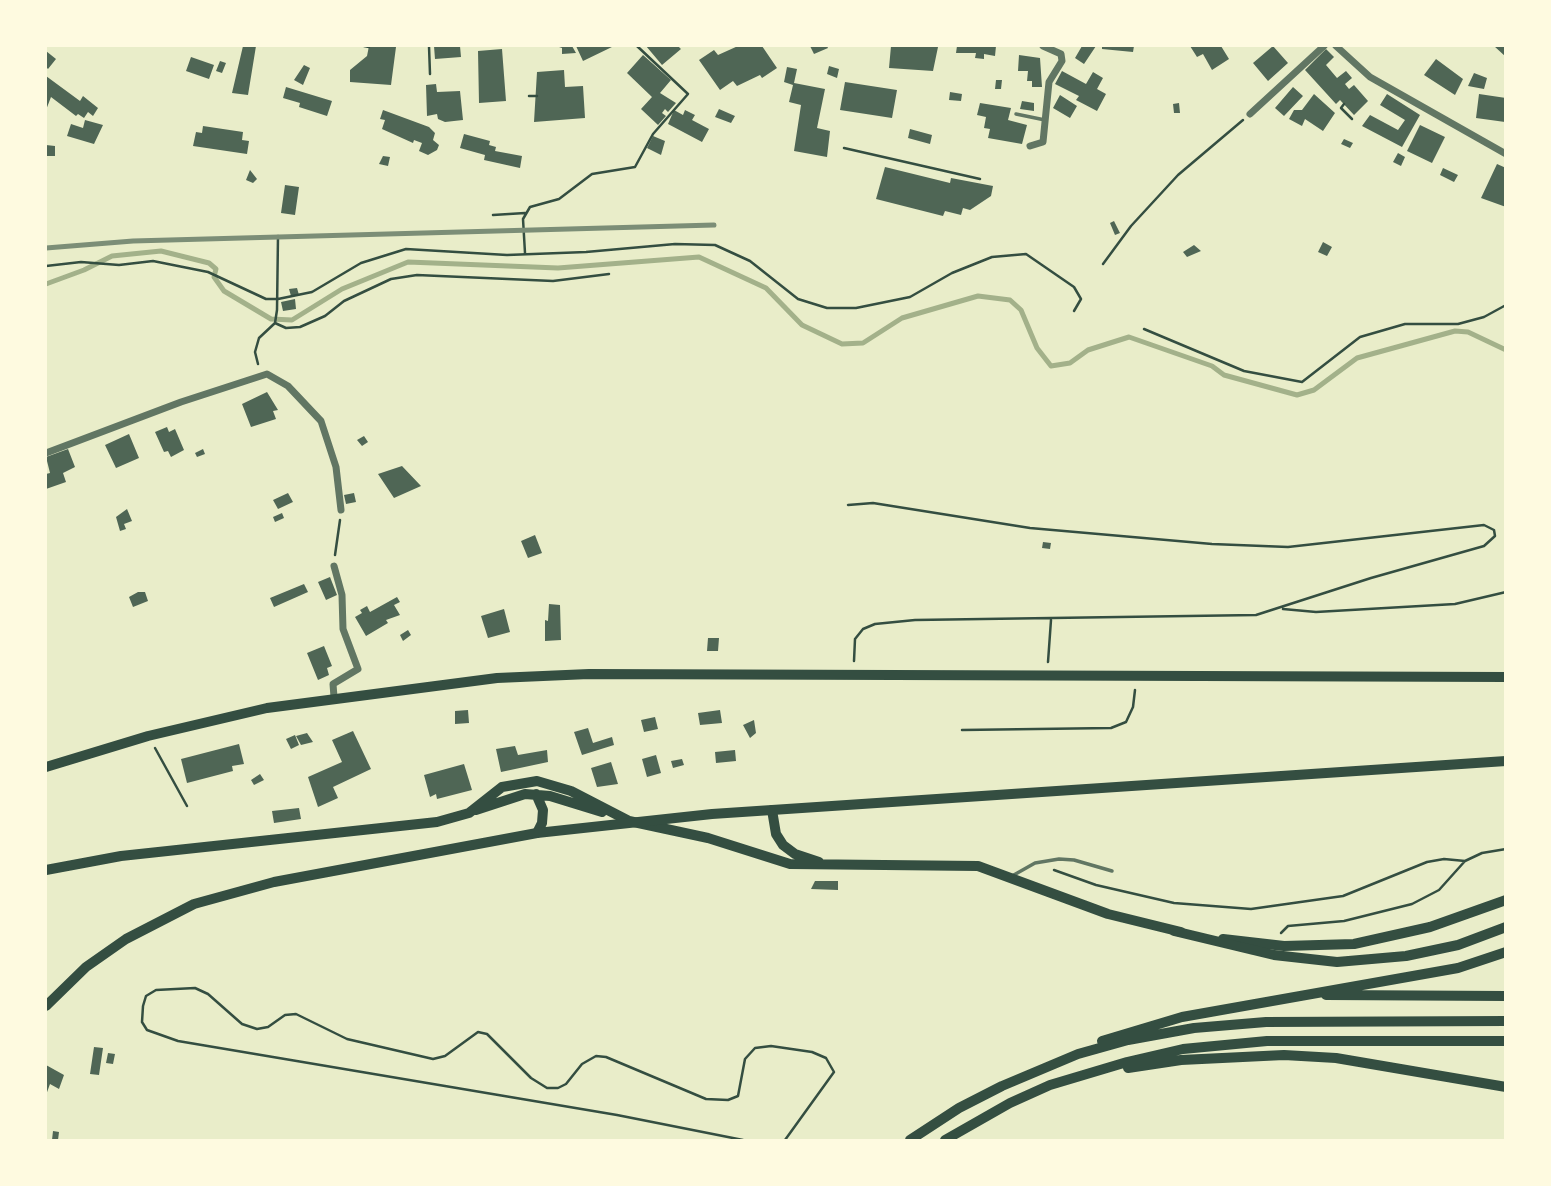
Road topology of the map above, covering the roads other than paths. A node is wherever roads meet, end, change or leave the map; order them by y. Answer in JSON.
{"nodes":[{"id":1,"x":1043,"y":46,"type":"edge"},
{"id":2,"x":1325,"y":46,"type":"edge"},
{"id":3,"x":1336,"y":46,"type":"edge"},
{"id":4,"x":1016,"y":114,"type":"dead end"},
{"id":5,"x":1250,"y":114,"type":"road end"},
{"id":6,"x":1045,"y":120,"type":"junction"},
{"id":7,"x":1030,"y":146,"type":"dead end"},
{"id":8,"x":1506,"y":154,"type":"edge"},
{"id":9,"x":46,"y":453,"type":"edge"},
{"id":10,"x":341,"y":510,"type":"road end"},
{"id":11,"x":334,"y":566,"type":"road end"},
{"id":12,"x":1506,"y":677,"type":"edge"},
{"id":13,"x":334,"y":697,"type":"junction"},
{"id":14,"x":1506,"y":761,"type":"edge"},
{"id":15,"x":46,"y":767,"type":"edge"},
{"id":16,"x":536,"y":794,"type":"junction"},
{"id":17,"x":772,"y":810,"type":"junction"},
{"id":18,"x":469,"y":813,"type":"junction"},
{"id":19,"x":629,"y":821,"type":"junction"},
{"id":20,"x":537,"y":832,"type":"junction"},
{"id":21,"x":830,"y":865,"type":"junction"},
{"id":22,"x":46,"y":870,"type":"edge"},
{"id":23,"x":1112,"y":871,"type":"dead end"},
{"id":24,"x":1012,"y":876,"type":"junction"},
{"id":25,"x":1506,"y":901,"type":"edge"},
{"id":26,"x":1506,"y":928,"type":"edge"},
{"id":27,"x":1174,"y":931,"type":"junction"},
{"id":28,"x":1506,"y":952,"type":"edge"},
{"id":29,"x":1302,"y":994,"type":"junction"},
{"id":30,"x":1506,"y":996,"type":"edge"},
{"id":31,"x":46,"y":1006,"type":"edge"},
{"id":32,"x":1506,"y":1021,"type":"edge"},
{"id":33,"x":1506,"y":1041,"type":"edge"},
{"id":34,"x":1040,"y":1068,"type":"junction"},
{"id":35,"x":1050,"y":1085,"type":"junction"},
{"id":36,"x":1506,"y":1087,"type":"edge"},
{"id":37,"x":910,"y":1140,"type":"edge"},
{"id":38,"x":945,"y":1140,"type":"edge"}],
"edges":[{"from":1,"to":6,"type":"street"},
{"from":2,"to":5,"type":"street"},
{"from":3,"to":8,"type":"street"},
{"from":4,"to":6,"type":"lane"},
{"from":6,"to":7,"type":"street"},
{"from":9,"to":10,"type":"street"},
{"from":11,"to":13,"type":"street"},
{"from":12,"to":13,"type":"main road"},
{"from":13,"to":15,"type":"main road"},
{"from":14,"to":17,"type":"main road"},
{"from":16,"to":18,"type":"main road"},
{"from":16,"to":19,"type":"main road"},
{"from":16,"to":20,"type":"main road"},
{"from":17,"to":19,"type":"main road"},
{"from":17,"to":21,"type":"main road"},
{"from":18,"to":19,"type":"main road"},
{"from":18,"to":22,"type":"main road"},
{"from":19,"to":20,"type":"main road"},
{"from":19,"to":21,"type":"main road"},
{"from":20,"to":31,"type":"main road"},
{"from":21,"to":24,"type":"main road"},
{"from":23,"to":24,"type":"lane"},
{"from":24,"to":27,"type":"main road"},
{"from":25,"to":27,"type":"main road"},
{"from":26,"to":27,"type":"main road"},
{"from":28,"to":29,"type":"main road"},
{"from":29,"to":30,"type":"main road"},
{"from":29,"to":34,"type":"main road"},
{"from":32,"to":34,"type":"main road"},
{"from":33,"to":35,"type":"main road"},
{"from":34,"to":37,"type":"main road"},
{"from":35,"to":36,"type":"main road"},
{"from":35,"to":38,"type":"main road"}]}
